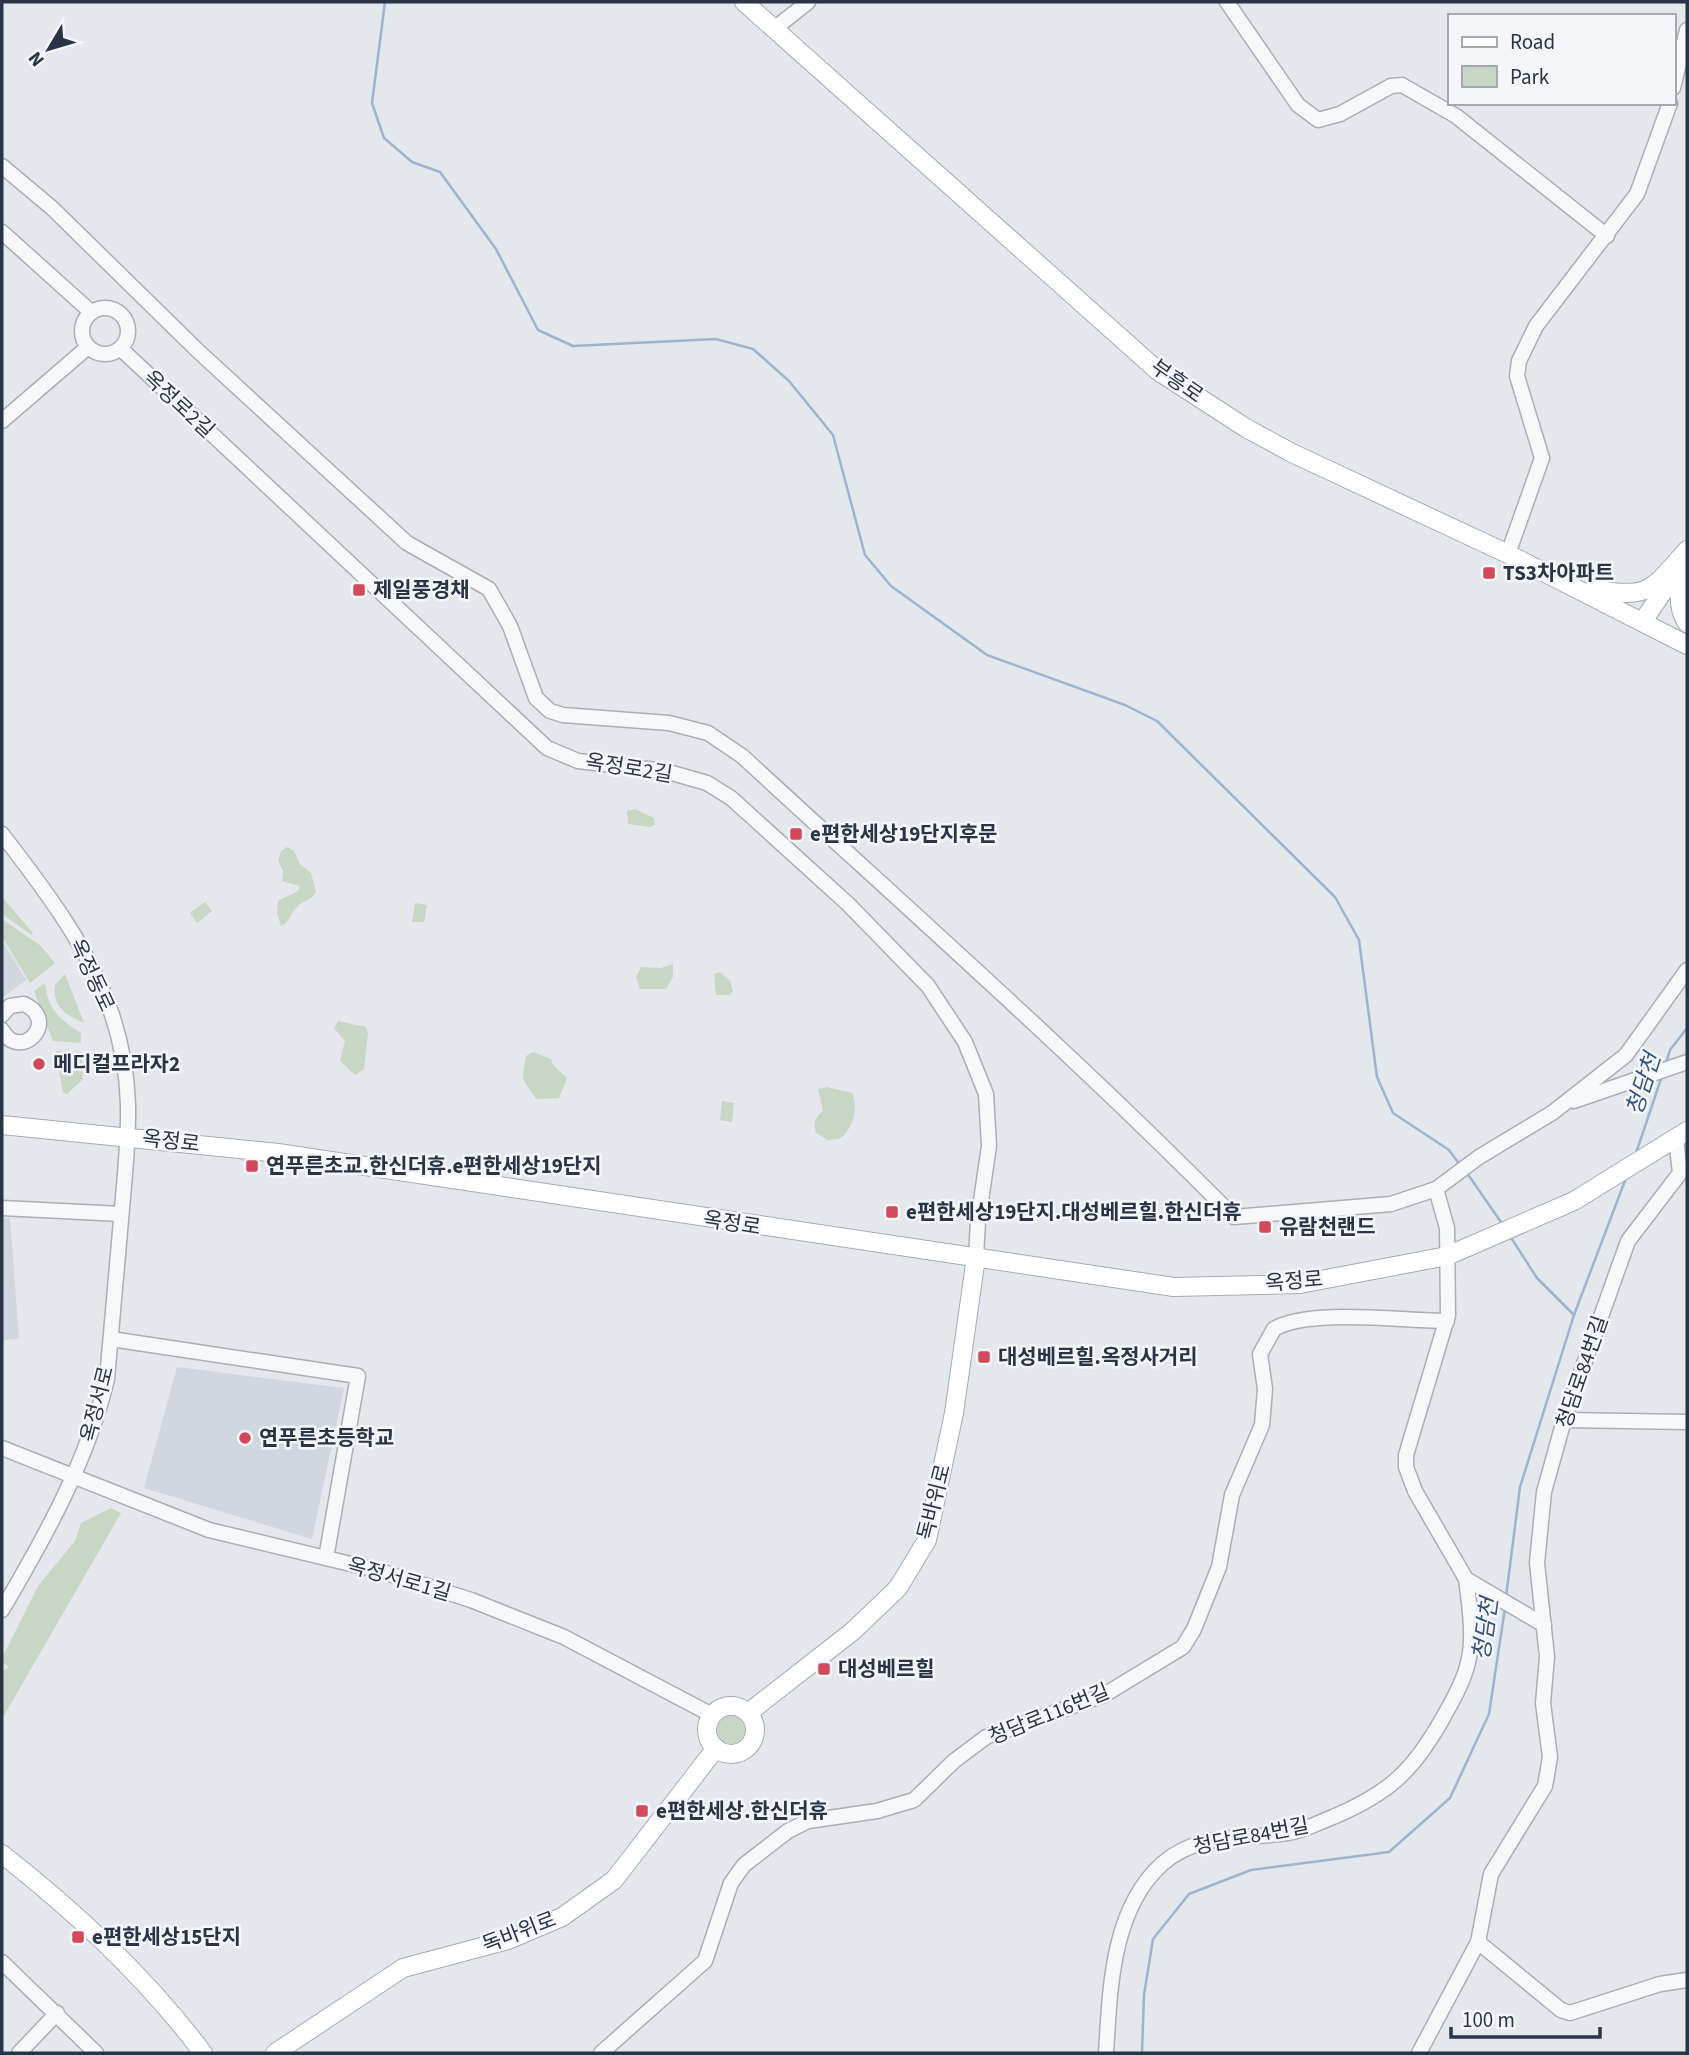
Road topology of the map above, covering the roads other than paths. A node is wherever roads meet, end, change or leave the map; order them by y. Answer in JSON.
{"nodes":[{"id":1,"x":744,"y":2,"type":"edge"},
{"id":2,"x":808,"y":2,"type":"edge"},
{"id":3,"x":1227,"y":2,"type":"edge"},
{"id":4,"x":775,"y":29,"type":"junction"},
{"id":5,"x":1687,"y":30,"type":"edge"},
{"id":6,"x":1675,"y":80,"type":"edge"},
{"id":7,"x":1669,"y":105,"type":"edge"},
{"id":8,"x":2,"y":166,"type":"edge"},
{"id":9,"x":2,"y":232,"type":"edge"},
{"id":10,"x":1607,"y":236,"type":"junction"},
{"id":11,"x":91,"y":312,"type":"junction"},
{"id":12,"x":88,"y":347,"type":"junction"},
{"id":13,"x":121,"y":349,"type":"junction"},
{"id":14,"x":2,"y":421,"type":"edge"},
{"id":15,"x":1507,"y":554,"type":"junction"},
{"id":16,"x":1685,"y":557,"type":"edge"},
{"id":17,"x":1569,"y":584,"type":"junction"},
{"id":18,"x":1643,"y":621,"type":"junction"},
{"id":19,"x":1687,"y":622,"type":"edge"},
{"id":20,"x":1687,"y":645,"type":"edge"},
{"id":21,"x":2,"y":834,"type":"edge"},
{"id":22,"x":1687,"y":970,"type":"edge"},
{"id":23,"x":3,"y":1013,"type":"edge"},
{"id":24,"x":2,"y":1030,"type":"edge"},
{"id":25,"x":9,"y":1042,"type":"edge"},
{"id":26,"x":1687,"y":1062,"type":"edge"},
{"id":27,"x":1563,"y":1105,"type":"junction"},
{"id":28,"x":2,"y":1125,"type":"edge"},
{"id":29,"x":130,"y":1136,"type":"junction"},
{"id":30,"x":1676,"y":1139,"type":"edge"},
{"id":31,"x":1440,"y":1185,"type":"junction"},
{"id":32,"x":2,"y":1208,"type":"edge"},
{"id":33,"x":121,"y":1214,"type":"junction"},
{"id":34,"x":1453,"y":1253,"type":"junction"},
{"id":35,"x":976,"y":1258,"type":"junction"},
{"id":36,"x":1447,"y":1321,"type":"junction"},
{"id":37,"x":111,"y":1339,"type":"junction"},
{"id":38,"x":1564,"y":1420,"type":"junction"},
{"id":39,"x":1687,"y":1422,"type":"edge"},
{"id":40,"x":2,"y":1448,"type":"edge"},
{"id":41,"x":73,"y":1479,"type":"junction"},
{"id":42,"x":326,"y":1559,"type":"junction"},
{"id":43,"x":1470,"y":1582,"type":"junction"},
{"id":44,"x":2,"y":1610,"type":"edge"},
{"id":45,"x":1539,"y":1621,"type":"junction"},
{"id":46,"x":748,"y":1713,"type":"junction"},
{"id":47,"x":712,"y":1715,"type":"junction"},
{"id":48,"x":716,"y":1748,"type":"junction"},
{"id":49,"x":2,"y":1854,"type":"edge"},
{"id":50,"x":1478,"y":1942,"type":"junction"},
{"id":51,"x":4,"y":1969,"type":"edge"},
{"id":52,"x":1687,"y":1980,"type":"edge"},
{"id":53,"x":57,"y":2013,"type":"junction"},
{"id":54,"x":19,"y":2053,"type":"edge"},
{"id":55,"x":96,"y":2053,"type":"edge"},
{"id":56,"x":203,"y":2053,"type":"edge"},
{"id":57,"x":275,"y":2053,"type":"edge"},
{"id":58,"x":601,"y":2053,"type":"edge"},
{"id":59,"x":1106,"y":2053,"type":"edge"},
{"id":60,"x":1419,"y":2053,"type":"edge"}],
"edges":[{"from":1,"to":4,"type":"main road","name":"부흥로"},
{"from":2,"to":4,"type":"street"},
{"from":3,"to":10,"type":"street"},
{"from":4,"to":15,"type":"main road","name":"부흥로"},
{"from":5,"to":6,"type":"street"},
{"from":7,"to":10,"type":"street"},
{"from":8,"to":31,"type":"street"},
{"from":9,"to":11,"type":"street"},
{"from":10,"to":15,"type":"street"},
{"from":11,"to":12,"type":"street"},
{"from":11,"to":13,"type":"street"},
{"from":12,"to":13,"type":"street"},
{"from":12,"to":14,"type":"street"},
{"from":13,"to":35,"type":"street","name":"옥정로2길"},
{"from":15,"to":17,"type":"main road","name":"부흥로"},
{"from":16,"to":17,"type":"main road"},
{"from":16,"to":18,"type":"main road"},
{"from":16,"to":19,"type":"main road"},
{"from":17,"to":18,"type":"main road","name":"부흥로"},
{"from":18,"to":20,"type":"main road","name":"부흥로"},
{"from":21,"to":29,"type":"street","name":"옥정동로"},
{"from":22,"to":27,"type":"street"},
{"from":23,"to":25,"type":"street"},
{"from":24,"to":25,"type":"street"},
{"from":26,"to":27,"type":"street"},
{"from":27,"to":31,"type":"street"},
{"from":28,"to":29,"type":"main road","name":"옥정로"},
{"from":29,"to":33,"type":"street","name":"옥정서로"},
{"from":29,"to":35,"type":"main road","name":"옥정로"},
{"from":30,"to":34,"type":"main road","name":"옥정로"},
{"from":30,"to":38,"type":"street","name":"청담로84번길"},
{"from":31,"to":34,"type":"street","name":"청담로84번길"},
{"from":32,"to":33,"type":"street"},
{"from":33,"to":37,"type":"street","name":"옥정서로"},
{"from":34,"to":35,"type":"main road","name":"옥정로"},
{"from":34,"to":36,"type":"street","name":"청담로84번길"},
{"from":35,"to":46,"type":"main road","name":"독바위로"},
{"from":36,"to":43,"type":"street","name":"청담로84번길"},
{"from":36,"to":58,"type":"street","name":"청담로116번길"},
{"from":37,"to":41,"type":"street","name":"옥정서로"},
{"from":37,"to":42,"type":"street"},
{"from":38,"to":39,"type":"street"},
{"from":38,"to":45,"type":"street","name":"청담로84번길"},
{"from":40,"to":41,"type":"street","name":"옥정서로1길"},
{"from":41,"to":42,"type":"street","name":"옥정서로1길"},
{"from":41,"to":44,"type":"street","name":"옥정서로"},
{"from":42,"to":47,"type":"street","name":"옥정서로1길"},
{"from":43,"to":45,"type":"street"},
{"from":43,"to":59,"type":"street","name":"청담로84번길"},
{"from":45,"to":50,"type":"street","name":"청담로84번길"},
{"from":46,"to":47,"type":"main road"},
{"from":46,"to":48,"type":"main road"},
{"from":47,"to":48,"type":"main road"},
{"from":48,"to":57,"type":"main road","name":"독바위로"},
{"from":49,"to":56,"type":"main road"},
{"from":50,"to":52,"type":"street"},
{"from":50,"to":60,"type":"street","name":"청담로84번길"},
{"from":51,"to":53,"type":"street"},
{"from":53,"to":54,"type":"street"},
{"from":53,"to":55,"type":"street"}]}
